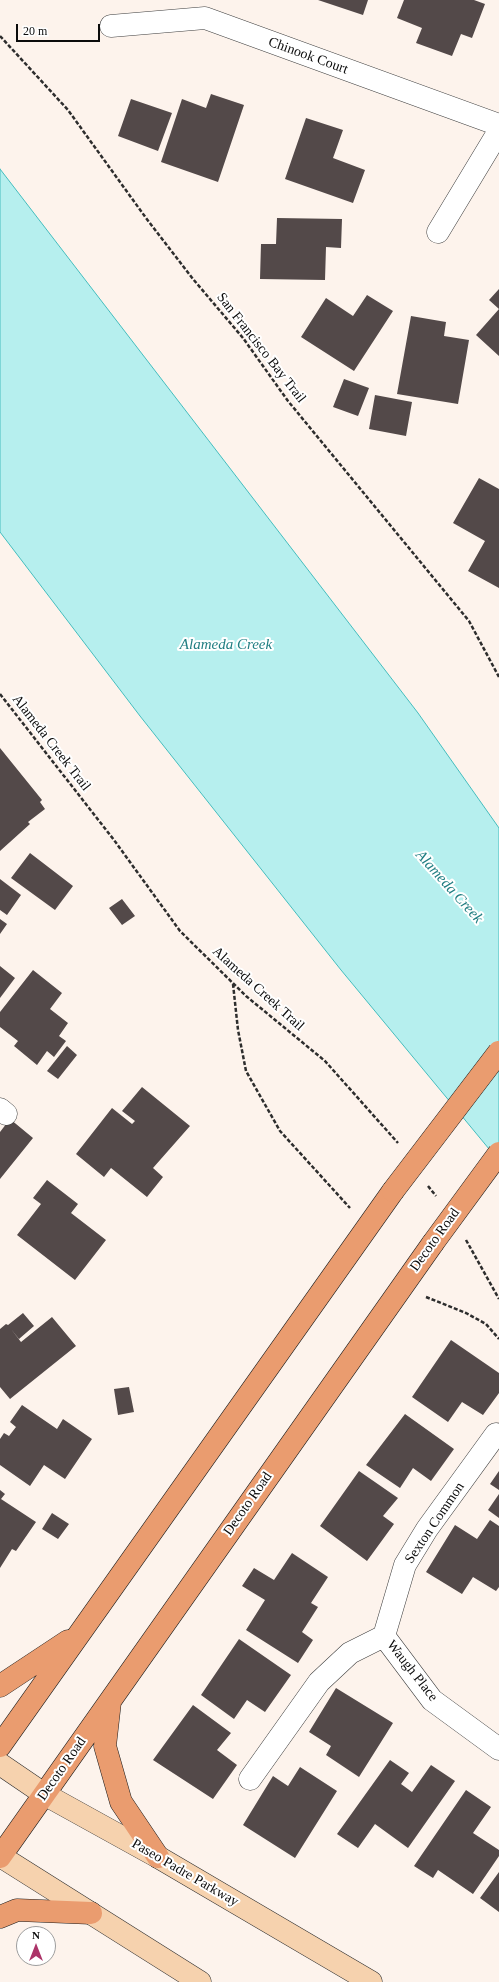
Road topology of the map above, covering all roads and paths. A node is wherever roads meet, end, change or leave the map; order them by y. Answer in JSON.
{"nodes":[{"id":1,"x":111,"y":26,"type":"dead end"},
{"id":2,"x":0,"y":36,"type":"edge"},
{"id":3,"x":499,"y":125,"type":"edge"},
{"id":4,"x":499,"y":131,"type":"edge"},
{"id":5,"x":438,"y":232,"type":"dead end"},
{"id":6,"x":499,"y":678,"type":"edge"},
{"id":7,"x":0,"y":694,"type":"edge"},
{"id":8,"x":233,"y":984,"type":"junction"},
{"id":9,"x":499,"y":1052,"type":"edge"},
{"id":10,"x":402,"y":1148,"type":"dead end"},
{"id":11,"x":499,"y":1153,"type":"edge"},
{"id":12,"x":424,"y":1179,"type":"dead end"},
{"id":13,"x":437,"y":1198,"type":"dead end"},
{"id":14,"x":367,"y":1227,"type":"junction"},
{"id":15,"x":463,"y":1236,"type":"dead end"},
{"id":16,"x":402,"y":1286,"type":"junction"},
{"id":17,"x":499,"y":1299,"type":"edge"},
{"id":18,"x":499,"y":1339,"type":"edge"},
{"id":19,"x":496,"y":1434,"type":"dead end"},
{"id":20,"x":79,"y":1634,"type":"junction"},
{"id":21,"x":384,"y":1636,"type":"junction"},
{"id":22,"x":0,"y":1686,"type":"edge"},
{"id":23,"x":110,"y":1700,"type":"junction"},
{"id":24,"x":0,"y":1746,"type":"edge"},
{"id":25,"x":499,"y":1749,"type":"edge"},
{"id":26,"x":0,"y":1764,"type":"edge"},
{"id":27,"x":250,"y":1779,"type":"dead end"},
{"id":28,"x":44,"y":1794,"type":"junction"},
{"id":29,"x":0,"y":1857,"type":"edge"},
{"id":30,"x":158,"y":1857,"type":"junction"},
{"id":31,"x":91,"y":1913,"type":"junction"},
{"id":32,"x":0,"y":1917,"type":"edge"},
{"id":33,"x":200,"y":1982,"type":"edge"},
{"id":34,"x":371,"y":1982,"type":"edge"}],
"edges":[{"from":1,"to":3,"type":"street","name":"Chinook Court"},
{"from":2,"to":6,"type":"path","name":"San Francisco Bay Trail"},
{"from":4,"to":5,"type":"street"},
{"from":7,"to":8,"type":"path","name":"Alameda Creek Trail"},
{"from":8,"to":10,"type":"path","name":"Alameda Creek Trail"},
{"from":8,"to":14,"type":"path"},
{"from":9,"to":14,"type":"main road","bridge":true},
{"from":11,"to":16,"type":"main road","name":"Decoto Road","bridge":true},
{"from":12,"to":13,"type":"path"},
{"from":14,"to":20,"type":"main road"},
{"from":15,"to":17,"type":"path"},
{"from":16,"to":18,"type":"path"},
{"from":16,"to":23,"type":"main road","name":"Decoto Road"},
{"from":19,"to":21,"type":"street","name":"Sexton Common"},
{"from":20,"to":22,"type":"main road"},
{"from":20,"to":24,"type":"main road"},
{"from":21,"to":25,"type":"street","name":"Waugh Place"},
{"from":21,"to":27,"type":"street"},
{"from":23,"to":28,"type":"main road","name":"Decoto Road"},
{"from":23,"to":30,"type":"main road"},
{"from":26,"to":28,"type":"main road","name":"Paseo Padre Parkway"},
{"from":28,"to":29,"type":"main road","name":"Decoto Road"},
{"from":28,"to":30,"type":"main road","name":"Paseo Padre Parkway"},
{"from":29,"to":31,"type":"main road"},
{"from":30,"to":34,"type":"main road","name":"Paseo Padre Parkway"},
{"from":31,"to":32,"type":"main road"},
{"from":31,"to":33,"type":"main road"}]}
